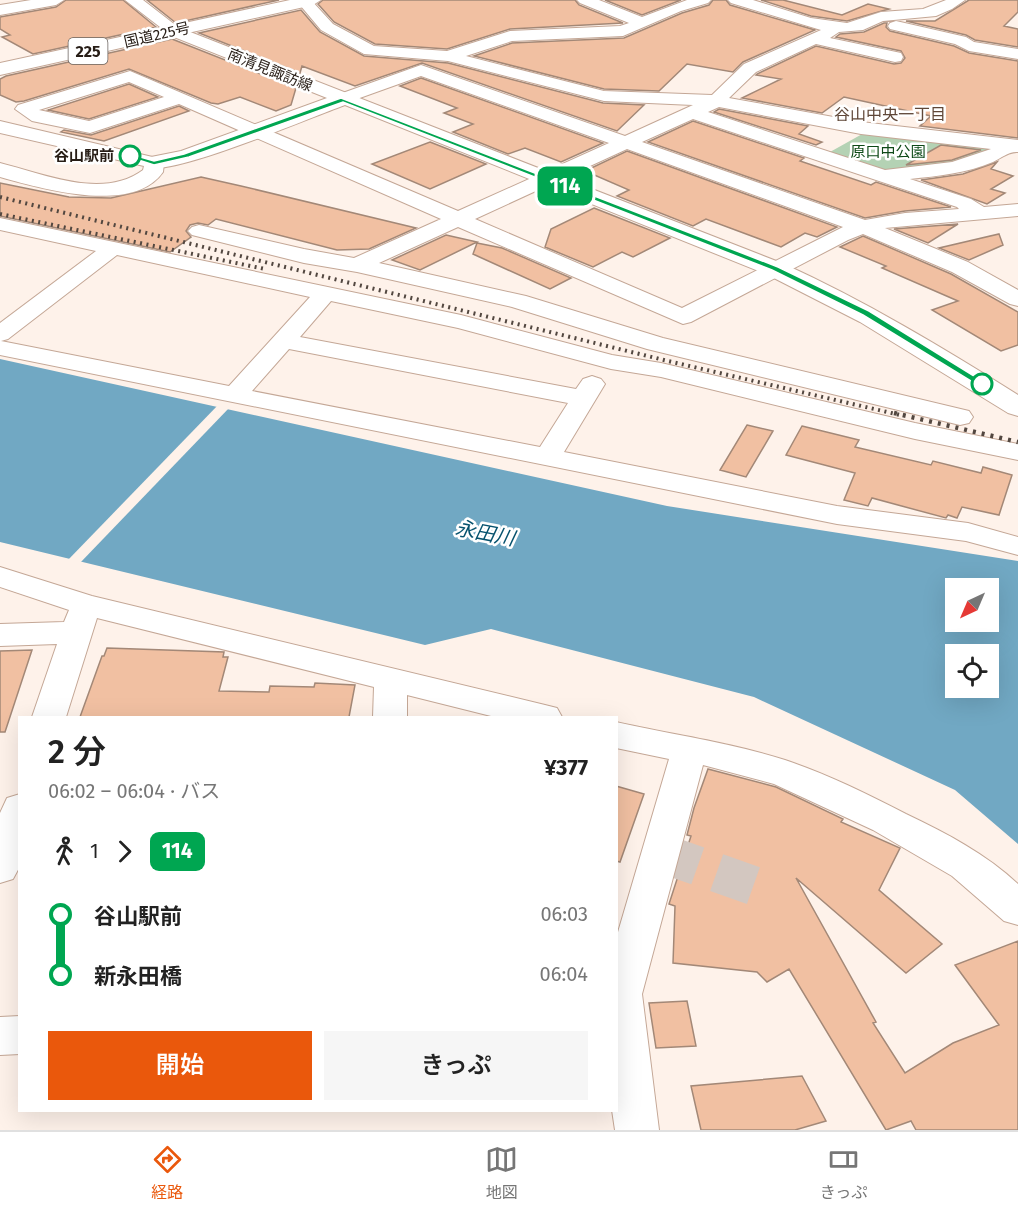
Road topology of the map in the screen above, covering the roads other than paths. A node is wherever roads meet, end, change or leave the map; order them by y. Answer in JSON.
{"nodes":[{"id":1,"x":56,"y":0,"type":"edge"},
{"id":2,"x":134,"y":0,"type":"edge"},
{"id":3,"x":585,"y":0,"type":"edge"},
{"id":4,"x":703,"y":0,"type":"edge"},
{"id":5,"x":736,"y":0,"type":"edge"},
{"id":6,"x":957,"y":0,"type":"edge"},
{"id":7,"x":309,"y":1,"type":"edge"},
{"id":8,"x":0,"y":9,"type":"edge"},
{"id":9,"x":872,"y":21,"type":"junction"},
{"id":10,"x":644,"y":23,"type":"junction"},
{"id":11,"x":834,"y":28,"type":"junction"},
{"id":12,"x":175,"y":31,"type":"junction"},
{"id":13,"x":814,"y":39,"type":"junction"},
{"id":14,"x":370,"y":51,"type":"junction"},
{"id":15,"x":1018,"y":54,"type":"edge"},
{"id":16,"x":448,"y":56,"type":"junction"},
{"id":17,"x":895,"y":57,"type":"dead end"},
{"id":18,"x":0,"y":69,"type":"edge"},
{"id":19,"x":422,"y":70,"type":"junction"},
{"id":20,"x":180,"y":98,"type":"junction"},
{"id":21,"x":343,"y":99,"type":"junction"},
{"id":22,"x":717,"y":101,"type":"junction"},
{"id":23,"x":693,"y":113,"type":"junction"},
{"id":24,"x":0,"y":127,"type":"edge"},
{"id":25,"x":861,"y":128,"type":"junction"},
{"id":26,"x":256,"y":131,"type":"junction"},
{"id":27,"x":41,"y":138,"type":"junction"},
{"id":28,"x":627,"y":143,"type":"junction"},
{"id":29,"x":1013,"y":145,"type":"edge"},
{"id":30,"x":6,"y":147,"type":"dead end"},
{"id":31,"x":813,"y":153,"type":"junction"},
{"id":32,"x":154,"y":163,"type":"junction"},
{"id":33,"x":0,"y":169,"type":"edge"},
{"id":34,"x":883,"y":176,"type":"junction"},
{"id":35,"x":548,"y":179,"type":"junction"},
{"id":36,"x":1018,"y":210,"type":"edge"},
{"id":37,"x":983,"y":213,"type":"junction"},
{"id":38,"x":458,"y":219,"type":"junction"},
{"id":39,"x":861,"y":226,"type":"junction"},
{"id":40,"x":5,"y":229,"type":"edge"},
{"id":41,"x":199,"y":231,"type":"dead end"},
{"id":42,"x":112,"y":249,"type":"junction"},
{"id":43,"x":357,"y":265,"type":"junction"},
{"id":44,"x":775,"y":269,"type":"junction"},
{"id":45,"x":326,"y":293,"type":"junction"},
{"id":46,"x":1015,"y":295,"type":"edge"},
{"id":47,"x":683,"y":317,"type":"junction"},
{"id":48,"x":0,"y":333,"type":"edge"},
{"id":49,"x":638,"y":340,"type":"junction"},
{"id":50,"x":283,"y":341,"type":"junction"},
{"id":51,"x":0,"y":348,"type":"edge"},
{"id":52,"x":611,"y":362,"type":"junction"},
{"id":53,"x":234,"y":396,"type":"junction"},
{"id":54,"x":583,"y":398,"type":"junction"},
{"id":55,"x":1018,"y":407,"type":"edge"},
{"id":56,"x":960,"y":417,"type":"dead end"},
{"id":57,"x":1018,"y":452,"type":"edge"},
{"id":58,"x":547,"y":458,"type":"junction"},
{"id":59,"x":1018,"y":546,"type":"edge"},
{"id":60,"x":0,"y":577,"type":"edge"},
{"id":61,"x":81,"y":619,"type":"junction"},
{"id":62,"x":0,"y":635,"type":"edge"},
{"id":63,"x":391,"y":679,"type":"junction"},
{"id":64,"x":49,"y":716,"type":"edge"},
{"id":65,"x":390,"y":716,"type":"edge"},
{"id":66,"x":541,"y":716,"type":"edge"},
{"id":67,"x":618,"y":735,"type":"edge"},
{"id":68,"x":690,"y":748,"type":"junction"},
{"id":69,"x":18,"y":813,"type":"edge"},
{"id":70,"x":0,"y":868,"type":"edge"},
{"id":71,"x":1018,"y":909,"type":"edge"},
{"id":72,"x":619,"y":994,"type":"edge"},
{"id":73,"x":18,"y":1035,"type":"edge"},
{"id":74,"x":0,"y":1036,"type":"edge"},
{"id":75,"x":637,"y":1130,"type":"edge"}],
"edges":[{"from":1,"to":8,"type":"street"},
{"from":2,"to":12,"type":"street"},
{"from":3,"to":10,"type":"street"},
{"from":4,"to":10,"type":"street"},
{"from":5,"to":11,"type":"street"},
{"from":6,"to":9,"type":"street"},
{"from":7,"to":12,"type":"main road","name":"国道225号","number":"225"},
{"from":7,"to":14,"type":"street"},
{"from":9,"to":11,"type":"street"},
{"from":9,"to":15,"type":"street"},
{"from":10,"to":16,"type":"street"},
{"from":11,"to":13,"type":"street"},
{"from":12,"to":18,"type":"main road","name":"国道225号","number":"225"},
{"from":12,"to":21,"type":"main road","name":"南清見諏訪線"},
{"from":13,"to":17,"type":"street"},
{"from":13,"to":22,"type":"street"},
{"from":14,"to":16,"type":"street"},
{"from":14,"to":19,"type":"street"},
{"from":16,"to":22,"type":"street"},
{"from":19,"to":21,"type":"street"},
{"from":19,"to":28,"type":"street"},
{"from":20,"to":20,"type":"street"},
{"from":20,"to":26,"type":"street"},
{"from":21,"to":26,"type":"main road"},
{"from":21,"to":35,"type":"main road","name":"南清見諏訪線"},
{"from":22,"to":23,"type":"street"},
{"from":22,"to":25,"type":"street"},
{"from":23,"to":28,"type":"street"},
{"from":23,"to":31,"type":"street"},
{"from":24,"to":27,"type":"street"},
{"from":25,"to":29,"type":"street"},
{"from":25,"to":31,"type":"street"},
{"from":26,"to":32,"type":"main road"},
{"from":26,"to":38,"type":"street"},
{"from":27,"to":30,"type":"street"},
{"from":27,"to":32,"type":"street"},
{"from":28,"to":35,"type":"street"},
{"from":28,"to":39,"type":"street"},
{"from":29,"to":34,"type":"street"},
{"from":31,"to":34,"type":"street"},
{"from":32,"to":33,"type":"street"},
{"from":34,"to":37,"type":"street"},
{"from":35,"to":38,"type":"street"},
{"from":35,"to":44,"type":"main road","name":"南清見諏訪線"},
{"from":36,"to":37,"type":"street"},
{"from":37,"to":39,"type":"street"},
{"from":38,"to":43,"type":"street"},
{"from":38,"to":47,"type":"street"},
{"from":39,"to":44,"type":"street"},
{"from":39,"to":46,"type":"street"},
{"from":40,"to":42,"type":"street"},
{"from":41,"to":43,"type":"street"},
{"from":42,"to":45,"type":"street"},
{"from":42,"to":48,"type":"street"},
{"from":43,"to":49,"type":"street"},
{"from":44,"to":47,"type":"street"},
{"from":44,"to":55,"type":"main road","name":"南清見諏訪線"},
{"from":45,"to":50,"type":"street"},
{"from":45,"to":52,"type":"street"},
{"from":47,"to":49,"type":"street"},
{"from":49,"to":52,"type":"street"},
{"from":49,"to":56,"type":"street"},
{"from":50,"to":53,"type":"street"},
{"from":50,"to":54,"type":"street"},
{"from":51,"to":53,"type":"street"},
{"from":52,"to":54,"type":"street"},
{"from":52,"to":57,"type":"street"},
{"from":53,"to":58,"type":"street"},
{"from":54,"to":58,"type":"street"},
{"from":58,"to":59,"type":"street"},
{"from":60,"to":61,"type":"street"},
{"from":61,"to":62,"type":"street"},
{"from":61,"to":63,"type":"street"},
{"from":61,"to":64,"type":"street"},
{"from":63,"to":65,"type":"street"},
{"from":63,"to":66,"type":"street"},
{"from":67,"to":68,"type":"street"},
{"from":68,"to":71,"type":"street"},
{"from":68,"to":72,"type":"street"},
{"from":69,"to":70,"type":"street"},
{"from":72,"to":75,"type":"street"},
{"from":73,"to":74,"type":"street"}]}
